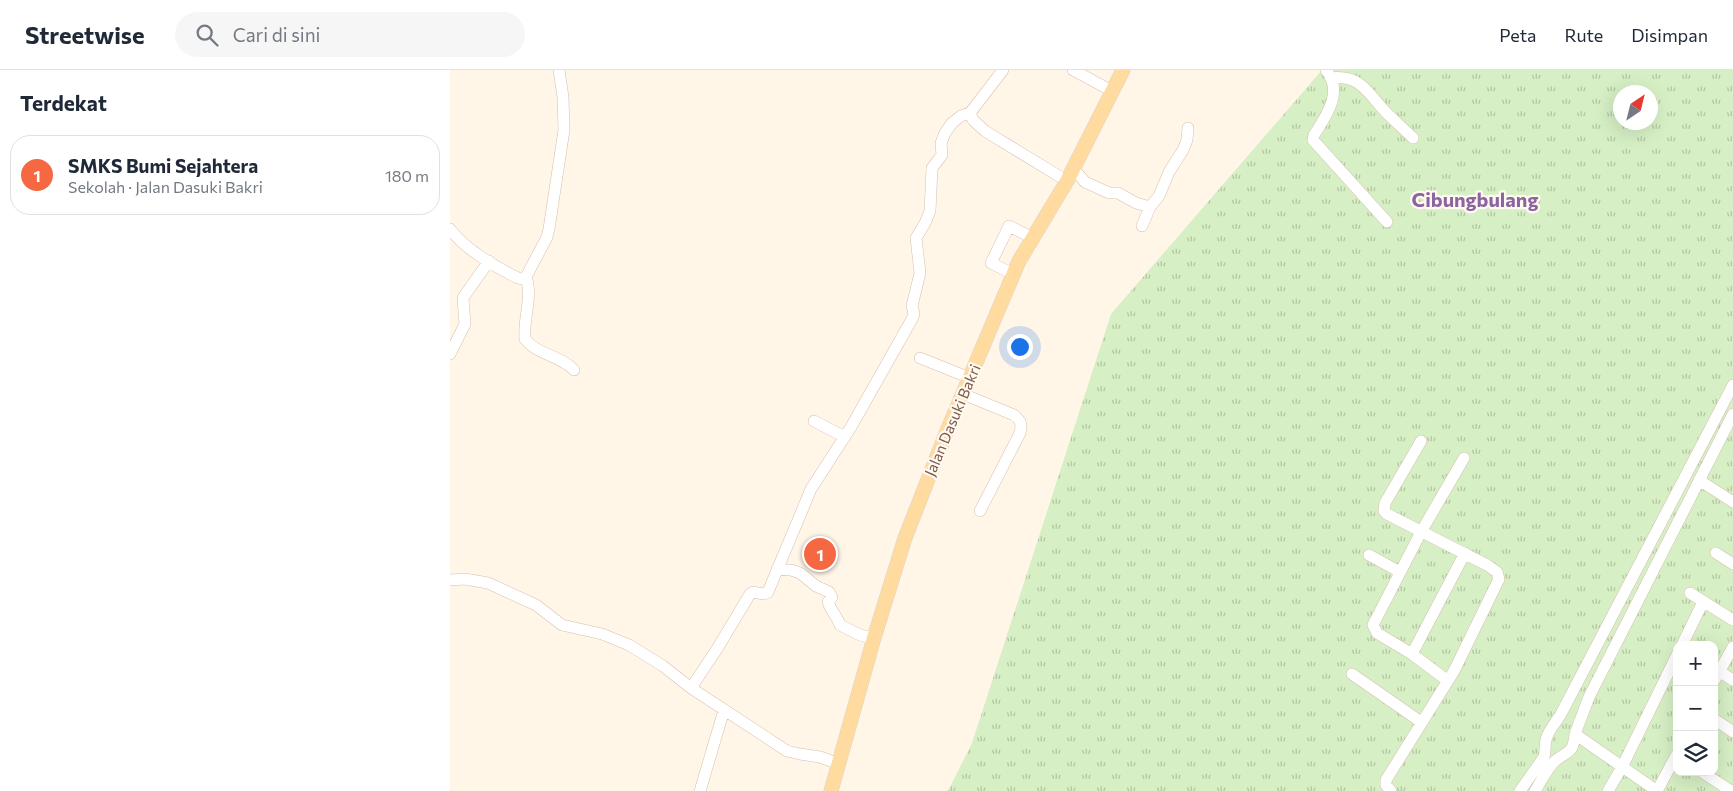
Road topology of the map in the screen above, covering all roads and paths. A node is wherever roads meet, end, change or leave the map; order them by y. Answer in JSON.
{"nodes":[{"id":1,"x":559,"y":70,"type":"edge"},
{"id":2,"x":1003,"y":70,"type":"edge"},
{"id":3,"x":1073,"y":70,"type":"edge"},
{"id":4,"x":1123,"y":70,"type":"edge"},
{"id":5,"x":1328,"y":74,"type":"edge"},
{"id":6,"x":1352,"y":74,"type":"edge"},
{"id":7,"x":1112,"y":91,"type":"junction"},
{"id":8,"x":970,"y":112,"type":"junction"},
{"id":9,"x":1188,"y":128,"type":"dead end"},
{"id":10,"x":1413,"y":138,"type":"dead end"},
{"id":11,"x":1073,"y":168,"type":"junction"},
{"id":12,"x":1067,"y":180,"type":"junction"},
{"id":13,"x":1150,"y":207,"type":"junction"},
{"id":14,"x":1387,"y":222,"type":"dead end"},
{"id":15,"x":1142,"y":226,"type":"dead end"},
{"id":16,"x":450,"y":228,"type":"edge"},
{"id":17,"x":1033,"y":238,"type":"junction"},
{"id":18,"x":489,"y":261,"type":"junction"},
{"id":19,"x":1013,"y":274,"type":"junction"},
{"id":20,"x":526,"y":277,"type":"junction"},
{"id":21,"x":450,"y":354,"type":"edge"},
{"id":22,"x":920,"y":358,"type":"dead end"},
{"id":23,"x":574,"y":370,"type":"dead end"},
{"id":24,"x":970,"y":378,"type":"junction"},
{"id":25,"x":1733,"y":385,"type":"edge"},
{"id":26,"x":963,"y":394,"type":"junction"},
{"id":27,"x":1733,"y":414,"type":"edge"},
{"id":28,"x":814,"y":421,"type":"dead end"},
{"id":29,"x":845,"y":437,"type":"junction"},
{"id":30,"x":1421,"y":441,"type":"dead end"},
{"id":31,"x":1464,"y":458,"type":"dead end"},
{"id":32,"x":1699,"y":480,"type":"junction"},
{"id":33,"x":1733,"y":502,"type":"edge"},
{"id":34,"x":980,"y":511,"type":"dead end"},
{"id":35,"x":1422,"y":532,"type":"junction"},
{"id":36,"x":1464,"y":553,"type":"junction"},
{"id":37,"x":1716,"y":553,"type":"dead end"},
{"id":38,"x":1369,"y":555,"type":"dead end"},
{"id":39,"x":1733,"y":564,"type":"edge"},
{"id":40,"x":777,"y":569,"type":"junction"},
{"id":41,"x":1400,"y":572,"type":"junction"},
{"id":42,"x":450,"y":580,"type":"edge"},
{"id":43,"x":1690,"y":593,"type":"dead end"},
{"id":44,"x":1703,"y":602,"type":"junction"},
{"id":45,"x":1733,"y":620,"type":"edge"},
{"id":46,"x":874,"y":638,"type":"junction"},
{"id":47,"x":1684,"y":641,"type":"edge"},
{"id":48,"x":1733,"y":647,"type":"edge"},
{"id":49,"x":1412,"y":654,"type":"junction"},
{"id":50,"x":1673,"y":663,"type":"edge"},
{"id":51,"x":1352,"y":674,"type":"dead end"},
{"id":52,"x":1718,"y":674,"type":"edge"},
{"id":53,"x":1718,"y":676,"type":"edge"},
{"id":54,"x":1733,"y":680,"type":"edge"},
{"id":55,"x":1448,"y":681,"type":"junction"},
{"id":56,"x":691,"y":688,"type":"junction"},
{"id":57,"x":724,"y":710,"type":"junction"},
{"id":58,"x":1421,"y":722,"type":"junction"},
{"id":59,"x":1718,"y":722,"type":"edge"},
{"id":60,"x":1733,"y":732,"type":"edge"},
{"id":61,"x":1575,"y":734,"type":"junction"},
{"id":62,"x":1673,"y":762,"type":"edge"},
{"id":63,"x":839,"y":764,"type":"junction"},
{"id":64,"x":1622,"y":767,"type":"junction"},
{"id":65,"x":1708,"y":776,"type":"edge"},
{"id":66,"x":1613,"y":789,"type":"edge"},
{"id":67,"x":700,"y":791,"type":"edge"},
{"id":68,"x":832,"y":791,"type":"edge"},
{"id":69,"x":1390,"y":791,"type":"edge"},
{"id":70,"x":1520,"y":791,"type":"edge"},
{"id":71,"x":1535,"y":791,"type":"edge"},
{"id":72,"x":1657,"y":791,"type":"edge"},
{"id":73,"x":1731,"y":791,"type":"edge"}],
"edges":[{"from":1,"to":20,"type":"street"},
{"from":2,"to":8,"type":"street"},
{"from":3,"to":7,"type":"street"},
{"from":4,"to":7,"type":"main road","name":"Jalan Dasuki Bakri"},
{"from":5,"to":6,"type":"street"},
{"from":5,"to":14,"type":"street"},
{"from":6,"to":10,"type":"street"},
{"from":7,"to":11,"type":"main road","name":"Jalan Dasuki Bakri"},
{"from":8,"to":12,"type":"street"},
{"from":8,"to":29,"type":"street"},
{"from":9,"to":13,"type":"street"},
{"from":11,"to":12,"type":"main road","name":"Jalan Dasuki Bakri"},
{"from":11,"to":13,"type":"street"},
{"from":12,"to":17,"type":"main road","name":"Jalan Dasuki Bakri"},
{"from":13,"to":15,"type":"street"},
{"from":16,"to":18,"type":"street"},
{"from":17,"to":19,"type":"main road","name":"Jalan Dasuki Bakri"},
{"from":17,"to":19,"type":"street"},
{"from":18,"to":20,"type":"street"},
{"from":18,"to":21,"type":"street"},
{"from":19,"to":24,"type":"main road","name":"Jalan Dasuki Bakri"},
{"from":20,"to":23,"type":"street"},
{"from":22,"to":24,"type":"street"},
{"from":24,"to":26,"type":"main road","name":"Jalan Dasuki Bakri"},
{"from":25,"to":70,"type":"street"},
{"from":26,"to":34,"type":"street"},
{"from":26,"to":46,"type":"main road","name":"Jalan Dasuki Bakri"},
{"from":27,"to":32,"type":"street"},
{"from":28,"to":29,"type":"street"},
{"from":29,"to":40,"type":"street"},
{"from":30,"to":35,"type":"street"},
{"from":31,"to":35,"type":"street"},
{"from":32,"to":33,"type":"street"},
{"from":32,"to":61,"type":"street"},
{"from":35,"to":36,"type":"street"},
{"from":35,"to":41,"type":"street"},
{"from":36,"to":49,"type":"street"},
{"from":36,"to":55,"type":"street"},
{"from":37,"to":39,"type":"street"},
{"from":38,"to":41,"type":"street"},
{"from":40,"to":46,"type":"street"},
{"from":40,"to":56,"type":"street"},
{"from":41,"to":49,"type":"street"},
{"from":42,"to":56,"type":"street"},
{"from":43,"to":44,"type":"street"},
{"from":44,"to":45,"type":"street"},
{"from":44,"to":47,"type":"street"},
{"from":46,"to":63,"type":"main road","name":"Jalan Dasuki Bakri"},
{"from":48,"to":52,"type":"street"},
{"from":49,"to":55,"type":"street"},
{"from":50,"to":64,"type":"street"},
{"from":51,"to":58,"type":"street"},
{"from":53,"to":54,"type":"street"},
{"from":55,"to":58,"type":"street"},
{"from":56,"to":57,"type":"street"},
{"from":57,"to":63,"type":"street"},
{"from":57,"to":67,"type":"street"},
{"from":58,"to":69,"type":"street"},
{"from":59,"to":60,"type":"street"},
{"from":61,"to":64,"type":"street"},
{"from":61,"to":71,"type":"street"},
{"from":62,"to":72,"type":"street"},
{"from":63,"to":68,"type":"main road","name":"Jalan Dasuki Bakri"},
{"from":64,"to":66,"type":"street"},
{"from":64,"to":72,"type":"street"},
{"from":65,"to":73,"type":"street"}]}
